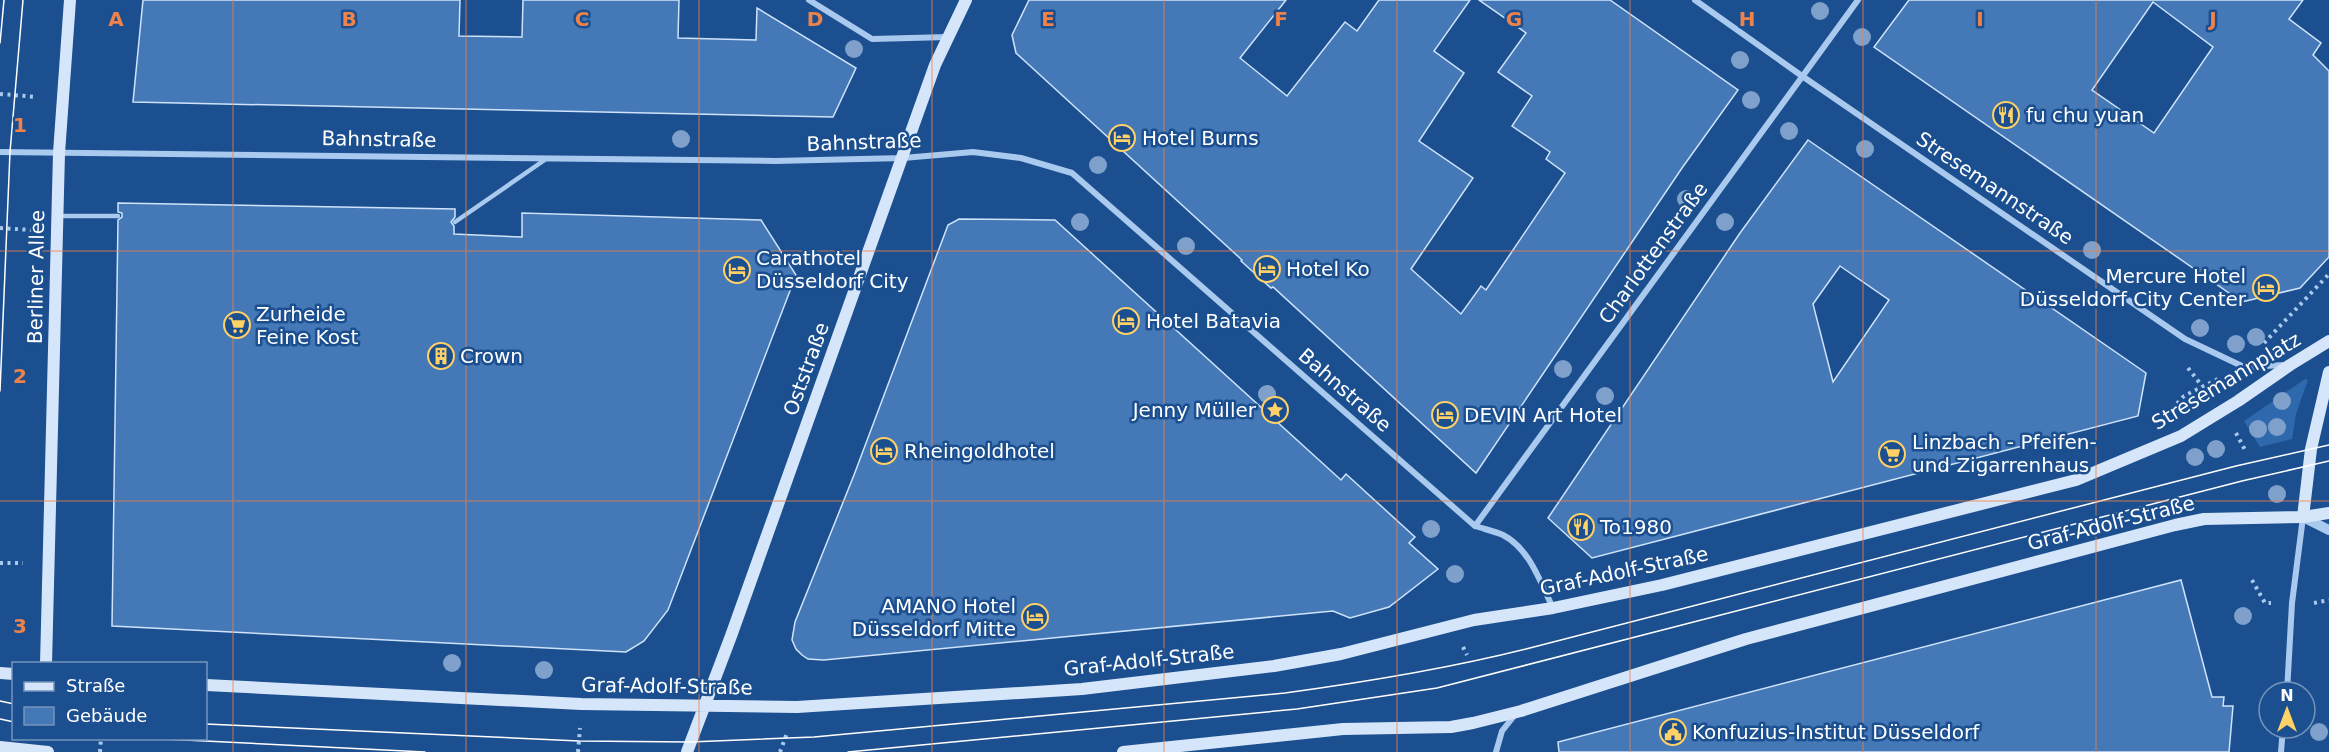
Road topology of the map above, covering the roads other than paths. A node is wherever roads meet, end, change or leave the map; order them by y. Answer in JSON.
{"nodes":[{"id":1,"x":70,"y":0,"type":"edge"},
{"id":2,"x":809,"y":0,"type":"edge"},
{"id":3,"x":966,"y":0,"type":"edge"},
{"id":4,"x":1695,"y":0,"type":"edge"},
{"id":5,"x":1858,"y":0,"type":"edge"},
{"id":6,"x":948,"y":37,"type":"junction"},
{"id":7,"x":1802,"y":76,"type":"junction"},
{"id":8,"x":0,"y":152,"type":"edge"},
{"id":9,"x":58,"y":153,"type":"junction"},
{"id":10,"x":547,"y":158,"type":"junction"},
{"id":11,"x":903,"y":158,"type":"junction"},
{"id":12,"x":57,"y":216,"type":"junction"},
{"id":13,"x":118,"y":216,"type":"dead end"},
{"id":14,"x":455,"y":222,"type":"dead end"},
{"id":15,"x":2329,"y":341,"type":"edge"},
{"id":16,"x":2289,"y":365,"type":"junction"},
{"id":17,"x":2329,"y":372,"type":"edge"},
{"id":18,"x":2076,"y":480,"type":"joint"},
{"id":19,"x":2329,"y":513,"type":"edge"},
{"id":20,"x":2303,"y":517,"type":"junction"},
{"id":21,"x":1475,"y":526,"type":"junction"},
{"id":22,"x":2329,"y":530,"type":"edge"},
{"id":23,"x":1553,"y":608,"type":"junction"},
{"id":24,"x":46,"y":662,"type":"edge"},
{"id":25,"x":2288,"y":680,"type":"edge"},
{"id":26,"x":207,"y":685,"type":"edge"},
{"id":27,"x":703,"y":706,"type":"junction"},
{"id":28,"x":1521,"y":711,"type":"junction"},
{"id":29,"x":0,"y":747,"type":"edge"},
{"id":30,"x":43,"y":752,"type":"edge"},
{"id":31,"x":48,"y":752,"type":"edge"},
{"id":32,"x":687,"y":752,"type":"edge"},
{"id":33,"x":1123,"y":752,"type":"edge"},
{"id":34,"x":1496,"y":752,"type":"edge"}],
"edges":[{"from":1,"to":9,"type":"main road","name":"Berliner Allee"},
{"from":2,"to":6,"type":"street"},
{"from":3,"to":6,"type":"main road","name":"Oststraße"},
{"from":4,"to":7,"type":"street","name":"Stresemannstraße"},
{"from":5,"to":7,"type":"street","name":"Charlottenstraße"},
{"from":6,"to":11,"type":"main road","name":"Oststraße"},
{"from":7,"to":16,"type":"street","name":"Stresemannstraße"},
{"from":7,"to":21,"type":"street","name":"Charlottenstraße"},
{"from":8,"to":9,"type":"street","name":"Bahnstraße"},
{"from":9,"to":10,"type":"street","name":"Bahnstraße"},
{"from":9,"to":12,"type":"main road","name":"Berliner Allee"},
{"from":10,"to":11,"type":"street","name":"Bahnstraße"},
{"from":10,"to":14,"type":"lane"},
{"from":11,"to":21,"type":"street","name":"Bahnstraße"},
{"from":11,"to":27,"type":"main road","name":"Oststraße"},
{"from":12,"to":13,"type":"lane"},
{"from":12,"to":24,"type":"main road","name":"Berliner Allee"},
{"from":15,"to":16,"type":"main road","name":"Stresemannplatz"},
{"from":16,"to":18,"type":"main road","name":"Stresemannplatz"},
{"from":17,"to":20,"type":"main road"},
{"from":18,"to":23,"type":"main road","name":"Graf-Adolf-Straße"},
{"from":19,"to":20,"type":"main road","name":"Graf-Adolf-Straße"},
{"from":20,"to":22,"type":"street","name":"Graf-Adolf-Straße"},
{"from":20,"to":25,"type":"street"},
{"from":20,"to":28,"type":"main road","name":"Graf-Adolf-Straße"},
{"from":21,"to":23,"type":"street","name":"Bahnstraße"},
{"from":23,"to":27,"type":"main road","name":"Graf-Adolf-Straße"},
{"from":26,"to":27,"type":"main road","name":"Graf-Adolf-Straße"},
{"from":27,"to":32,"type":"main road","name":"Oststraße"},
{"from":28,"to":33,"type":"main road","name":"Graf-Adolf-Straße"},
{"from":28,"to":34,"type":"street"},
{"from":29,"to":30,"type":"main road"},
{"from":30,"to":31,"type":"main road"}]}
